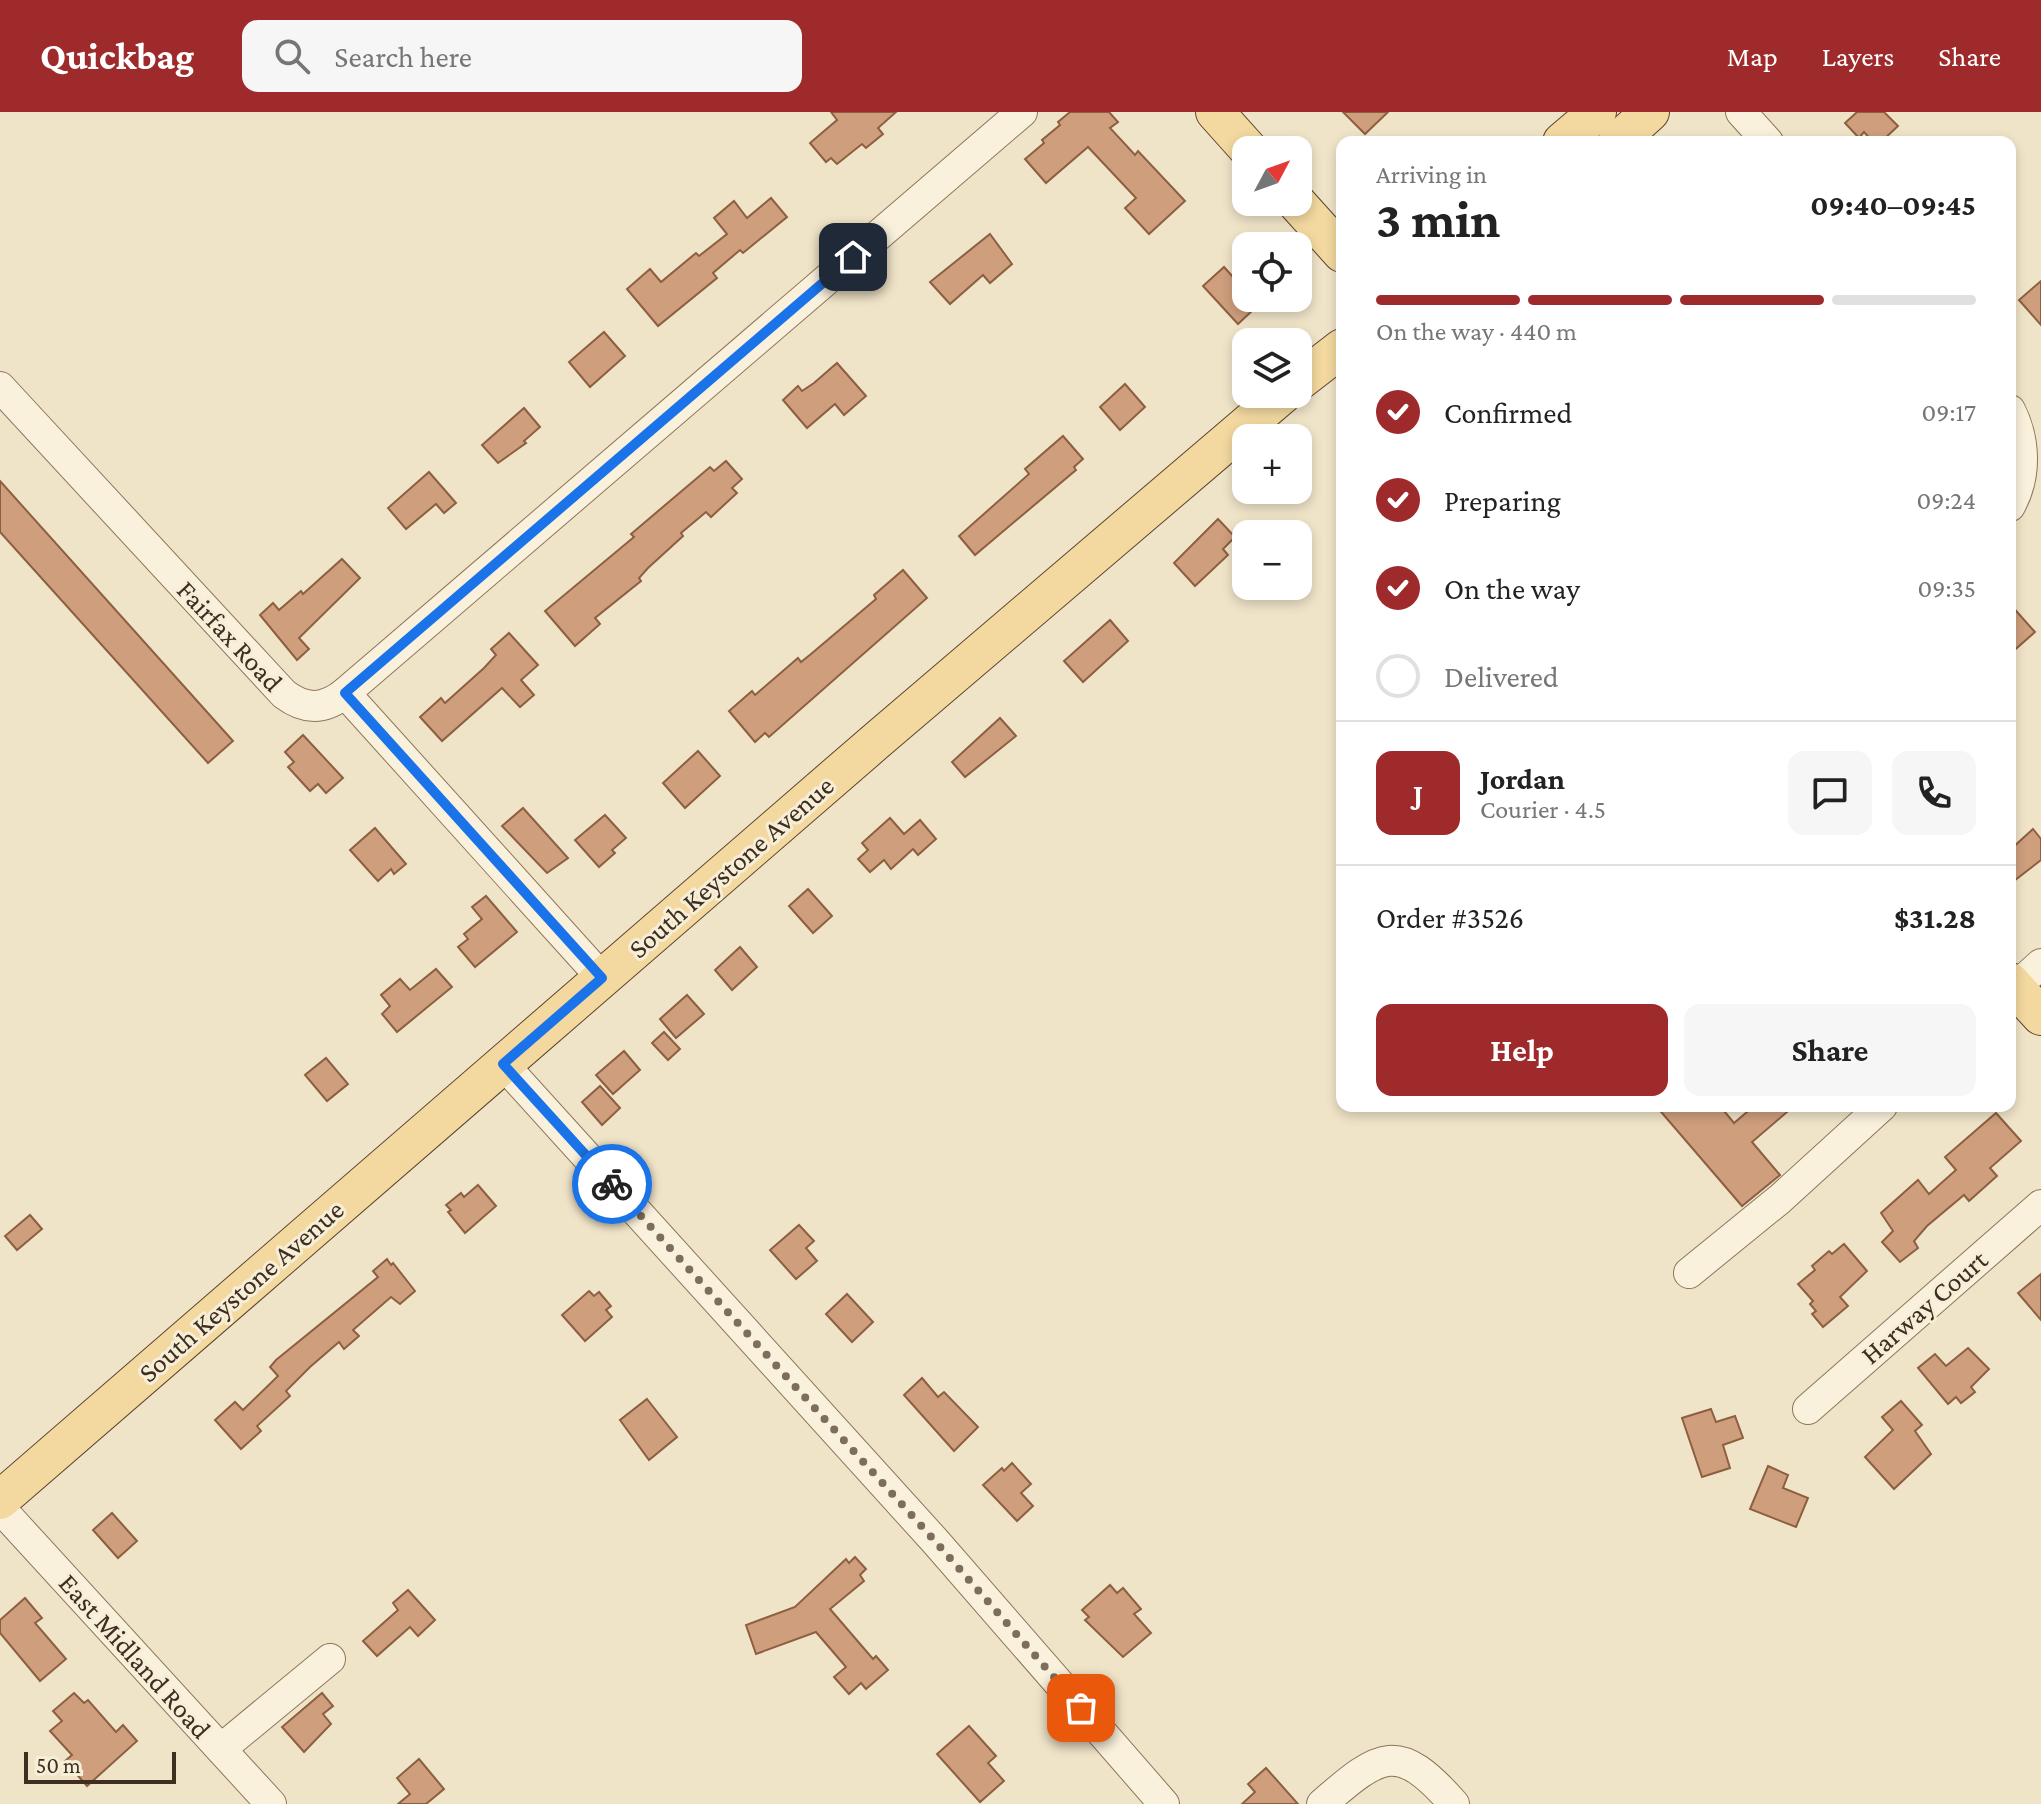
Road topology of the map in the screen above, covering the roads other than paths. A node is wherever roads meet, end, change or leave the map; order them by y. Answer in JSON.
{"nodes":[{"id":1,"x":1022,"y":112,"type":"edge"},
{"id":2,"x":1215,"y":112,"type":"edge"},
{"id":3,"x":1597,"y":112,"type":"edge"},
{"id":4,"x":1650,"y":112,"type":"edge"},
{"id":5,"x":1741,"y":112,"type":"edge"},
{"id":6,"x":1236,"y":136,"type":"edge"},
{"id":7,"x":1569,"y":136,"type":"edge"},
{"id":8,"x":1624,"y":136,"type":"edge"},
{"id":9,"x":1763,"y":136,"type":"edge"},
{"id":10,"x":1309,"y":216,"type":"edge"},
{"id":11,"x":1336,"y":246,"type":"edge"},
{"id":12,"x":1336,"y":353,"type":"edge"},
{"id":13,"x":1312,"y":371,"type":"edge"},
{"id":14,"x":0,"y":387,"type":"edge"},
{"id":15,"x":1267,"y":408,"type":"edge"},
{"id":16,"x":2016,"y":421,"type":"edge"},
{"id":17,"x":2016,"y":491,"type":"edge"},
{"id":18,"x":345,"y":693,"type":"junction"},
{"id":19,"x":602,"y":978,"type":"junction"},
{"id":20,"x":2019,"y":981,"type":"edge"},
{"id":21,"x":2041,"y":1016,"type":"edge"},
{"id":22,"x":503,"y":1064,"type":"junction"},
{"id":23,"x":1875,"y":1112,"type":"edge"},
{"id":24,"x":2041,"y":1205,"type":"edge"},
{"id":25,"x":1689,"y":1273,"type":"dead end"},
{"id":26,"x":1808,"y":1409,"type":"dead end"},
{"id":27,"x":0,"y":1500,"type":"edge"},
{"id":28,"x":0,"y":1508,"type":"edge"},
{"id":29,"x":330,"y":1659,"type":"dead end"},
{"id":30,"x":221,"y":1749,"type":"junction"},
{"id":31,"x":271,"y":1804,"type":"edge"},
{"id":32,"x":1164,"y":1804,"type":"edge"},
{"id":33,"x":1322,"y":1804,"type":"edge"},
{"id":34,"x":1454,"y":1804,"type":"edge"}],
"edges":[{"from":1,"to":18,"type":"street"},
{"from":2,"to":6,"type":"main road"},
{"from":3,"to":7,"type":"main road"},
{"from":4,"to":8,"type":"main road"},
{"from":5,"to":9,"type":"street"},
{"from":10,"to":11,"type":"main road"},
{"from":12,"to":13,"type":"main road"},
{"from":14,"to":18,"type":"street","name":"Fairfax Road"},
{"from":15,"to":19,"type":"main road","name":"South Keystone Avenue"},
{"from":16,"to":17,"type":"street"},
{"from":18,"to":19,"type":"street"},
{"from":19,"to":22,"type":"main road","name":"South Keystone Avenue"},
{"from":20,"to":21,"type":"main road"},
{"from":22,"to":27,"type":"main road","name":"South Keystone Avenue"},
{"from":22,"to":32,"type":"street"},
{"from":23,"to":25,"type":"street"},
{"from":24,"to":26,"type":"street","name":"Harway Court"},
{"from":28,"to":30,"type":"street","name":"East Midland Road"},
{"from":29,"to":30,"type":"street"},
{"from":30,"to":31,"type":"street","name":"East Midland Road"},
{"from":33,"to":34,"type":"street"}]}
